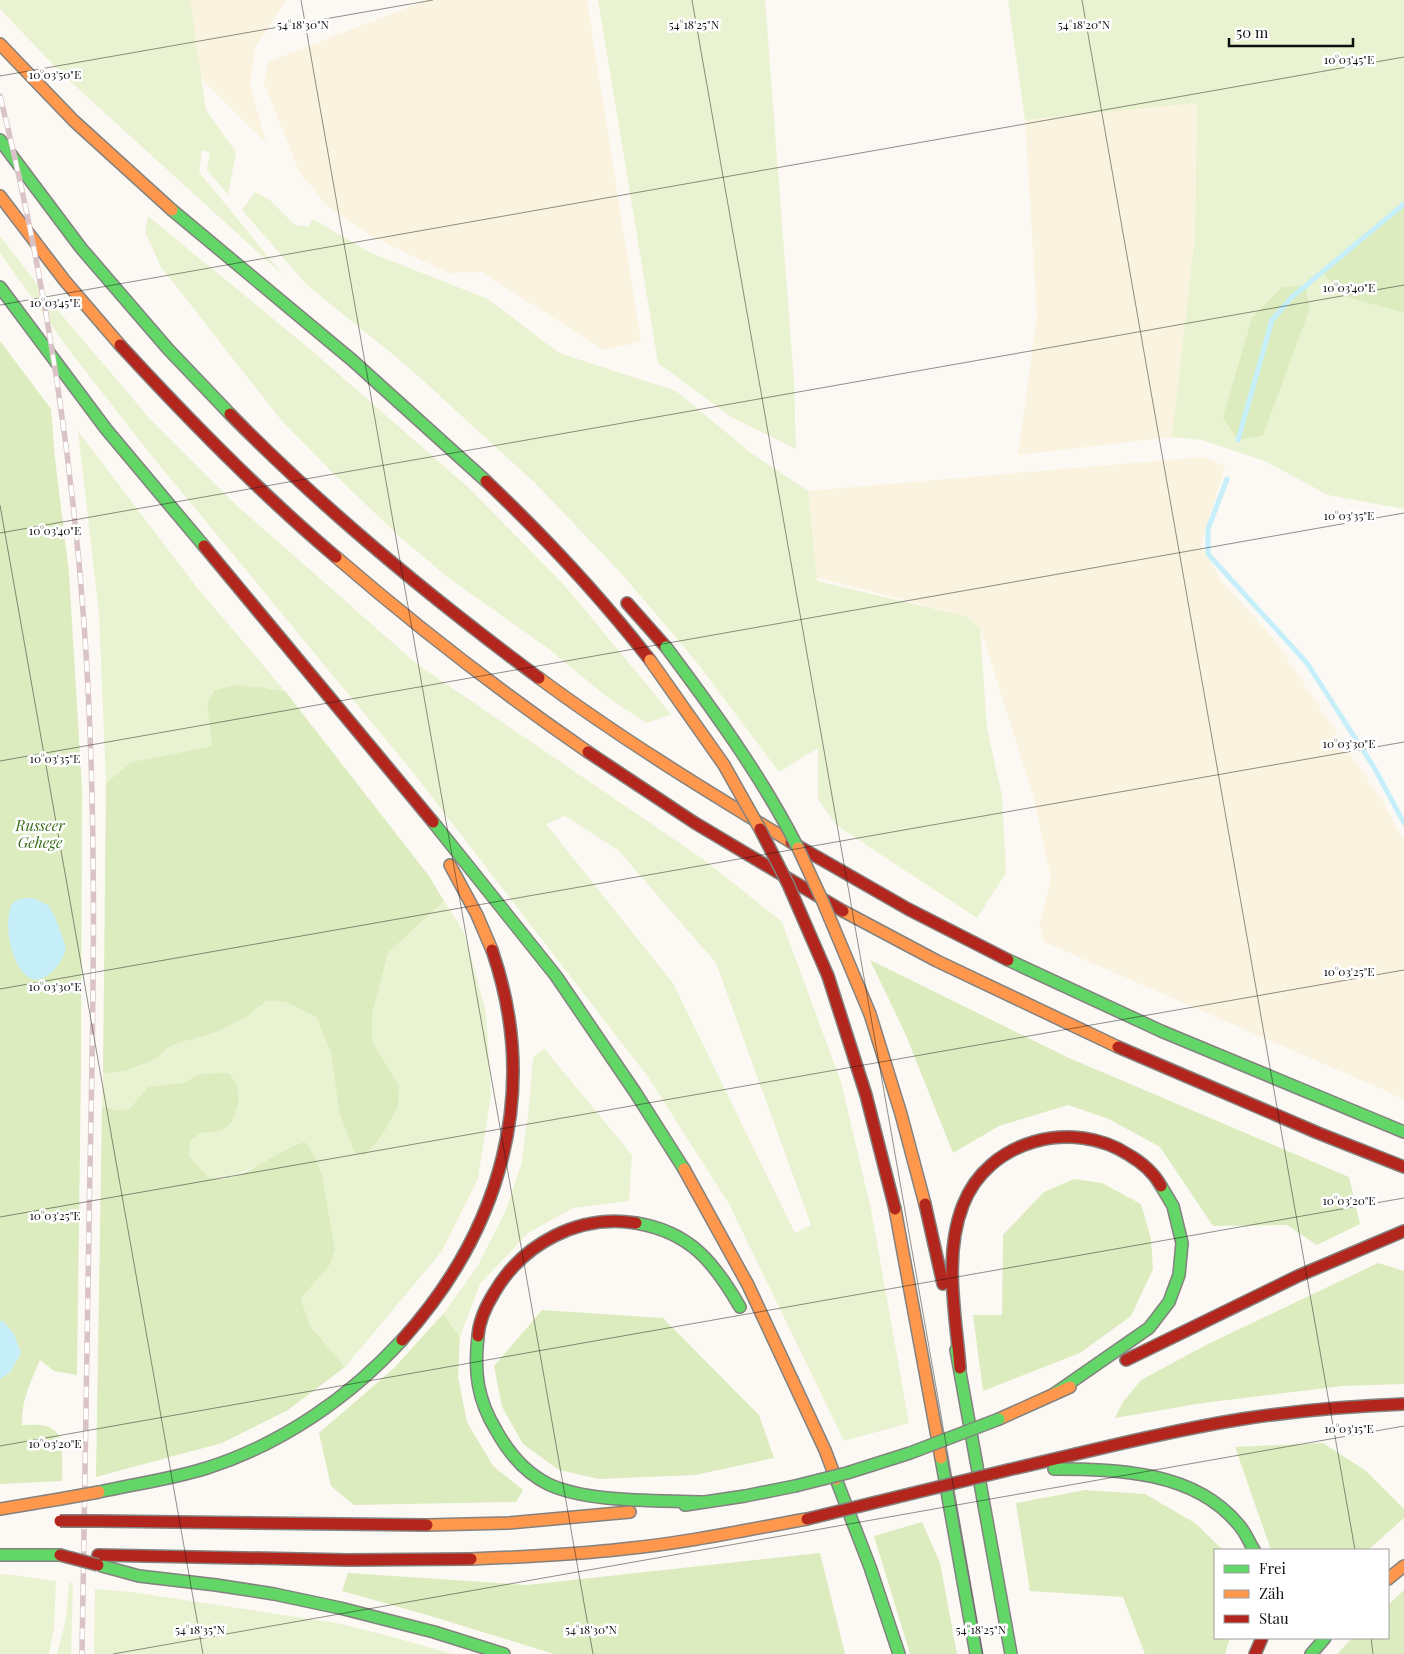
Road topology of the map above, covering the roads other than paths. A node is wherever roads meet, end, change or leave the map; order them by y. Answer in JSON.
{"nodes":[{"id":1,"x":0,"y":44,"type":"edge"},
{"id":2,"x":0,"y":140,"type":"edge"},
{"id":3,"x":0,"y":196,"type":"edge"},
{"id":4,"x":0,"y":287,"type":"edge"},
{"id":5,"x":494,"y":489,"type":"junction"},
{"id":6,"x":542,"y":518,"type":"dead end"},
{"id":7,"x":618,"y":592,"type":"dead end"},
{"id":8,"x":407,"y":790,"type":"junction"},
{"id":9,"x":1404,"y":1132,"type":"edge"},
{"id":10,"x":1404,"y":1167,"type":"edge"},
{"id":11,"x":1404,"y":1231,"type":"edge"},
{"id":12,"x":746,"y":1318,"type":"dead end"},
{"id":13,"x":770,"y":1358,"type":"dead end"},
{"id":14,"x":960,"y":1368,"type":"junction"},
{"id":15,"x":1054,"y":1394,"type":"junction"},
{"id":16,"x":1404,"y":1404,"type":"edge"},
{"id":17,"x":825,"y":1450,"type":"junction"},
{"id":18,"x":1008,"y":1470,"type":"junction"},
{"id":19,"x":702,"y":1502,"type":"junction"},
{"id":20,"x":0,"y":1509,"type":"edge"},
{"id":21,"x":56,"y":1521,"type":"dead end"},
{"id":22,"x":1253,"y":1549,"type":"edge"},
{"id":23,"x":0,"y":1555,"type":"edge"},
{"id":24,"x":98,"y":1560,"type":"junction"},
{"id":25,"x":1404,"y":1566,"type":"edge"},
{"id":26,"x":1389,"y":1578,"type":"edge"},
{"id":27,"x":999,"y":1586,"type":"junction"},
{"id":28,"x":1018,"y":1636,"type":"dead end"},
{"id":29,"x":1262,"y":1639,"type":"edge"},
{"id":30,"x":1324,"y":1639,"type":"edge"},
{"id":31,"x":504,"y":1654,"type":"edge"},
{"id":32,"x":899,"y":1654,"type":"edge"},
{"id":33,"x":976,"y":1654,"type":"edge"},
{"id":34,"x":1011,"y":1654,"type":"edge"},
{"id":35,"x":1255,"y":1654,"type":"edge"},
{"id":36,"x":1311,"y":1654,"type":"edge"}],
"edges":[{"from":1,"to":5,"type":"highway"},
{"from":2,"to":9,"type":"highway"},
{"from":3,"to":10,"type":"highway"},
{"from":4,"to":8,"type":"highway"},
{"from":5,"to":6,"type":"highway"},
{"from":5,"to":33,"type":"highway","bridge":true},
{"from":7,"to":14,"type":"highway","bridge":true},
{"from":8,"to":17,"type":"highway"},
{"from":8,"to":20,"type":"highway","bridge":true},
{"from":11,"to":15,"type":"highway"},
{"from":12,"to":19,"type":"highway"},
{"from":13,"to":17,"type":"highway"},
{"from":14,"to":15,"type":"highway"},
{"from":14,"to":27,"type":"highway"},
{"from":15,"to":19,"type":"highway","bridge":true},
{"from":16,"to":18,"type":"highway"},
{"from":17,"to":32,"type":"highway"},
{"from":18,"to":22,"type":"highway"},
{"from":18,"to":24,"type":"highway","bridge":true},
{"from":19,"to":21,"type":"highway","bridge":true},
{"from":23,"to":24,"type":"highway","bridge":true},
{"from":24,"to":31,"type":"highway"},
{"from":25,"to":26,"type":"highway"},
{"from":27,"to":28,"type":"highway"},
{"from":27,"to":34,"type":"highway"},
{"from":29,"to":35,"type":"highway"},
{"from":30,"to":36,"type":"highway"}]}
